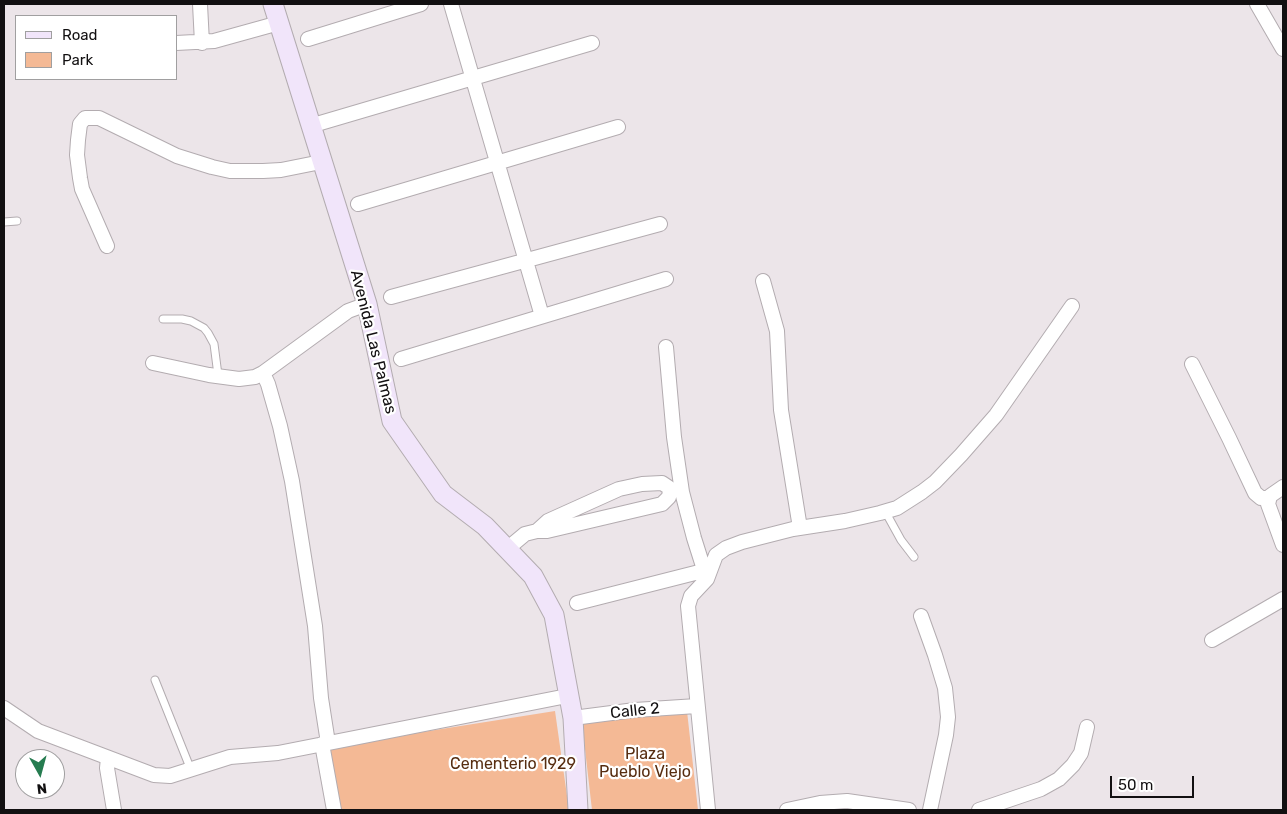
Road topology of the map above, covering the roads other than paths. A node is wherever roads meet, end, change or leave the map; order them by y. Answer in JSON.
{"nodes":[{"id":1,"x":200,"y":4,"type":"edge"},
{"id":2,"x":273,"y":4,"type":"edge"},
{"id":3,"x":421,"y":4,"type":"edge"},
{"id":4,"x":451,"y":4,"type":"edge"},
{"id":5,"x":1257,"y":4,"type":"edge"},
{"id":6,"x":279,"y":23,"type":"junction"},
{"id":7,"x":308,"y":39,"type":"dead end"},
{"id":8,"x":178,"y":43,"type":"edge"},
{"id":9,"x":202,"y":43,"type":"junction"},
{"id":10,"x":592,"y":43,"type":"dead end"},
{"id":11,"x":1283,"y":49,"type":"edge"},
{"id":12,"x":474,"y":79,"type":"junction"},
{"id":13,"x":310,"y":126,"type":"junction"},
{"id":14,"x":618,"y":127,"type":"dead end"},
{"id":15,"x":321,"y":162,"type":"junction"},
{"id":16,"x":498,"y":162,"type":"junction"},
{"id":17,"x":358,"y":204,"type":"dead end"},
{"id":18,"x":17,"y":220,"type":"dead end"},
{"id":19,"x":4,"y":222,"type":"edge"},
{"id":20,"x":660,"y":224,"type":"dead end"},
{"id":21,"x":107,"y":246,"type":"dead end"},
{"id":22,"x":526,"y":260,"type":"junction"},
{"id":23,"x":666,"y":279,"type":"dead end"},
{"id":24,"x":763,"y":281,"type":"dead end"},
{"id":25,"x":390,"y":297,"type":"dead end"},
{"id":26,"x":366,"y":304,"type":"junction"},
{"id":27,"x":1072,"y":306,"type":"dead end"},
{"id":28,"x":542,"y":316,"type":"junction"},
{"id":29,"x":163,"y":319,"type":"dead end"},
{"id":30,"x":666,"y":347,"type":"dead end"},
{"id":31,"x":401,"y":359,"type":"dead end"},
{"id":32,"x":153,"y":363,"type":"dead end"},
{"id":33,"x":1192,"y":364,"type":"dead end"},
{"id":34,"x":263,"y":373,"type":"junction"},
{"id":35,"x":218,"y":375,"type":"junction"},
{"id":36,"x":1283,"y":486,"type":"edge"},
{"id":37,"x":1268,"y":498,"type":"junction"},
{"id":38,"x":885,"y":511,"type":"junction"},
{"id":39,"x":800,"y":528,"type":"junction"},
{"id":40,"x":537,"y":531,"type":"junction"},
{"id":41,"x":1283,"y":545,"type":"edge"},
{"id":42,"x":507,"y":549,"type":"junction"},
{"id":43,"x":914,"y":558,"type":"dead end"},
{"id":44,"x":705,"y":575,"type":"junction"},
{"id":45,"x":1283,"y":599,"type":"edge"},
{"id":46,"x":577,"y":603,"type":"dead end"},
{"id":47,"x":921,"y":616,"type":"dead end"},
{"id":48,"x":1212,"y":640,"type":"dead end"},
{"id":49,"x":155,"y":680,"type":"dead end"},
{"id":50,"x":567,"y":696,"type":"junction"},
{"id":51,"x":697,"y":706,"type":"junction"},
{"id":52,"x":4,"y":708,"type":"edge"},
{"id":53,"x":573,"y":718,"type":"junction"},
{"id":54,"x":1087,"y":728,"type":"dead end"},
{"id":55,"x":325,"y":744,"type":"junction"},
{"id":56,"x":108,"y":758,"type":"junction"},
{"id":57,"x":191,"y":770,"type":"junction"},
{"id":58,"x":860,"y":806,"type":"edge"},
{"id":59,"x":114,"y":810,"type":"edge"},
{"id":60,"x":334,"y":810,"type":"edge"},
{"id":61,"x":578,"y":810,"type":"edge"},
{"id":62,"x":708,"y":810,"type":"edge"},
{"id":63,"x":787,"y":810,"type":"edge"},
{"id":64,"x":909,"y":810,"type":"edge"},
{"id":65,"x":930,"y":810,"type":"edge"},
{"id":66,"x":978,"y":810,"type":"edge"}],
"edges":[{"from":1,"to":9,"type":"street"},
{"from":2,"to":6,"type":"street","name":"Avenida Las Palmas"},
{"from":3,"to":7,"type":"street"},
{"from":4,"to":12,"type":"street"},
{"from":5,"to":11,"type":"street"},
{"from":6,"to":9,"type":"street"},
{"from":6,"to":13,"type":"street","name":"Avenida Las Palmas"},
{"from":8,"to":9,"type":"street"},
{"from":10,"to":12,"type":"street"},
{"from":12,"to":13,"type":"street"},
{"from":12,"to":16,"type":"street"},
{"from":13,"to":15,"type":"street","name":"Avenida Las Palmas"},
{"from":14,"to":16,"type":"street"},
{"from":15,"to":21,"type":"street"},
{"from":15,"to":26,"type":"street","name":"Avenida Las Palmas"},
{"from":16,"to":17,"type":"street"},
{"from":16,"to":22,"type":"street"},
{"from":18,"to":19,"type":"lane"},
{"from":20,"to":22,"type":"street"},
{"from":22,"to":25,"type":"street"},
{"from":22,"to":28,"type":"street"},
{"from":23,"to":28,"type":"street"},
{"from":24,"to":39,"type":"street"},
{"from":26,"to":34,"type":"street"},
{"from":26,"to":42,"type":"street","name":"Avenida Las Palmas"},
{"from":27,"to":38,"type":"street"},
{"from":28,"to":31,"type":"street"},
{"from":29,"to":35,"type":"lane"},
{"from":30,"to":44,"type":"street"},
{"from":32,"to":35,"type":"street"},
{"from":33,"to":37,"type":"street"},
{"from":34,"to":35,"type":"street"},
{"from":34,"to":55,"type":"street"},
{"from":36,"to":37,"type":"street"},
{"from":37,"to":41,"type":"street"},
{"from":38,"to":39,"type":"street"},
{"from":38,"to":43,"type":"lane"},
{"from":39,"to":44,"type":"street"},
{"from":40,"to":40,"type":"street"},
{"from":40,"to":42,"type":"street"},
{"from":42,"to":50,"type":"street","name":"Avenida Las Palmas"},
{"from":44,"to":46,"type":"street"},
{"from":44,"to":51,"type":"street"},
{"from":45,"to":48,"type":"street"},
{"from":47,"to":65,"type":"street"},
{"from":49,"to":57,"type":"lane"},
{"from":50,"to":53,"type":"street","name":"Avenida Las Palmas"},
{"from":50,"to":55,"type":"street"},
{"from":51,"to":53,"type":"street","name":"Calle 2"},
{"from":51,"to":62,"type":"street"},
{"from":52,"to":56,"type":"street"},
{"from":53,"to":61,"type":"street","name":"Avenida Las Palmas"},
{"from":54,"to":66,"type":"street"},
{"from":55,"to":57,"type":"street"},
{"from":55,"to":60,"type":"street"},
{"from":56,"to":57,"type":"street"},
{"from":56,"to":59,"type":"street"},
{"from":58,"to":63,"type":"street"},
{"from":58,"to":64,"type":"street"}]}
